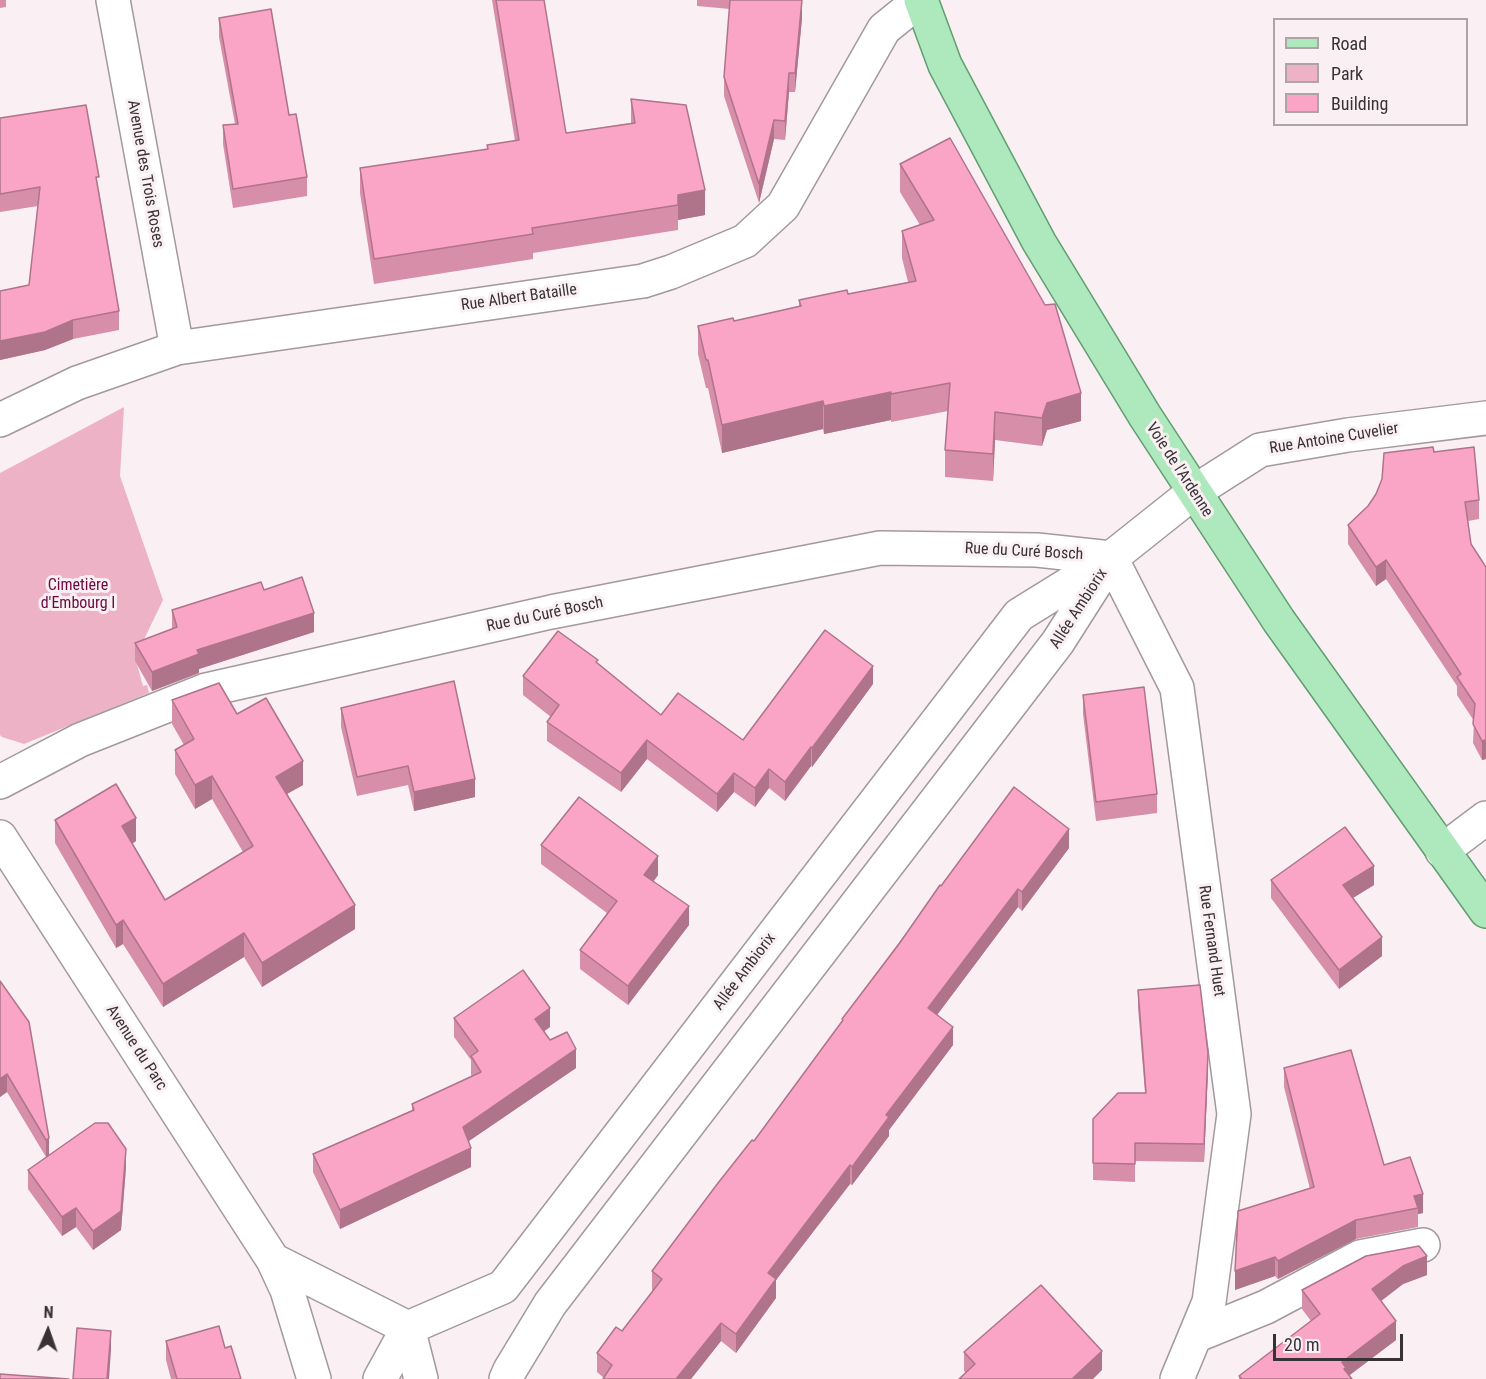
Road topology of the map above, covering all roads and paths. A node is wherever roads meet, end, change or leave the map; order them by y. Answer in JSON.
{"nodes":[{"id":1,"x":113,"y":0,"type":"edge"},
{"id":2,"x":921,"y":0,"type":"edge"},
{"id":3,"x":177,"y":348,"type":"junction"},
{"id":4,"x":1486,"y":418,"type":"edge"},
{"id":5,"x":0,"y":420,"type":"edge"},
{"id":6,"x":1194,"y":492,"type":"junction"},
{"id":7,"x":1112,"y":558,"type":"junction"},
{"id":8,"x":0,"y":782,"type":"edge"},
{"id":9,"x":1486,"y":818,"type":"edge"},
{"id":10,"x":0,"y":837,"type":"edge"},
{"id":11,"x":1442,"y":851,"type":"junction"},
{"id":12,"x":1486,"y":911,"type":"edge"},
{"id":13,"x":1423,"y":1245,"type":"dead end"},
{"id":14,"x":273,"y":1260,"type":"junction"},
{"id":15,"x":408,"y":1328,"type":"junction"},
{"id":16,"x":1195,"y":1336,"type":"junction"},
{"id":17,"x":314,"y":1379,"type":"edge"},
{"id":18,"x":380,"y":1379,"type":"edge"},
{"id":19,"x":421,"y":1379,"type":"edge"},
{"id":20,"x":506,"y":1379,"type":"edge"},
{"id":21,"x":1177,"y":1379,"type":"edge"}],
"edges":[{"from":1,"to":3,"type":"street","name":"Avenue des Trois Roses"},
{"from":2,"to":3,"type":"street","name":"Rue Albert Bataille"},
{"from":2,"to":6,"type":"main road","name":"Voie de l'Ardenne"},
{"from":3,"to":5,"type":"street","name":"Rue Albert Bataille"},
{"from":4,"to":6,"type":"street","name":"Rue Antoine Cuvelier"},
{"from":6,"to":7,"type":"street","name":"Allée Ambiorix"},
{"from":6,"to":11,"type":"main road","name":"Voie de l'Ardenne"},
{"from":7,"to":8,"type":"street","name":"Rue du Curé Bosch"},
{"from":7,"to":15,"type":"street","name":"Allée Ambiorix"},
{"from":7,"to":16,"type":"street","name":"Rue Fernand Huet"},
{"from":7,"to":20,"type":"street","name":"Allée Ambiorix"},
{"from":9,"to":11,"type":"street"},
{"from":10,"to":14,"type":"street","name":"Avenue du Parc"},
{"from":11,"to":12,"type":"main road","name":"Voie de l'Ardenne"},
{"from":13,"to":16,"type":"street"},
{"from":14,"to":15,"type":"street"},
{"from":14,"to":17,"type":"street","name":"Avenue du Parc"},
{"from":15,"to":18,"type":"street"},
{"from":15,"to":19,"type":"street"},
{"from":16,"to":21,"type":"street","name":"Rue Fernand Huet"}]}
